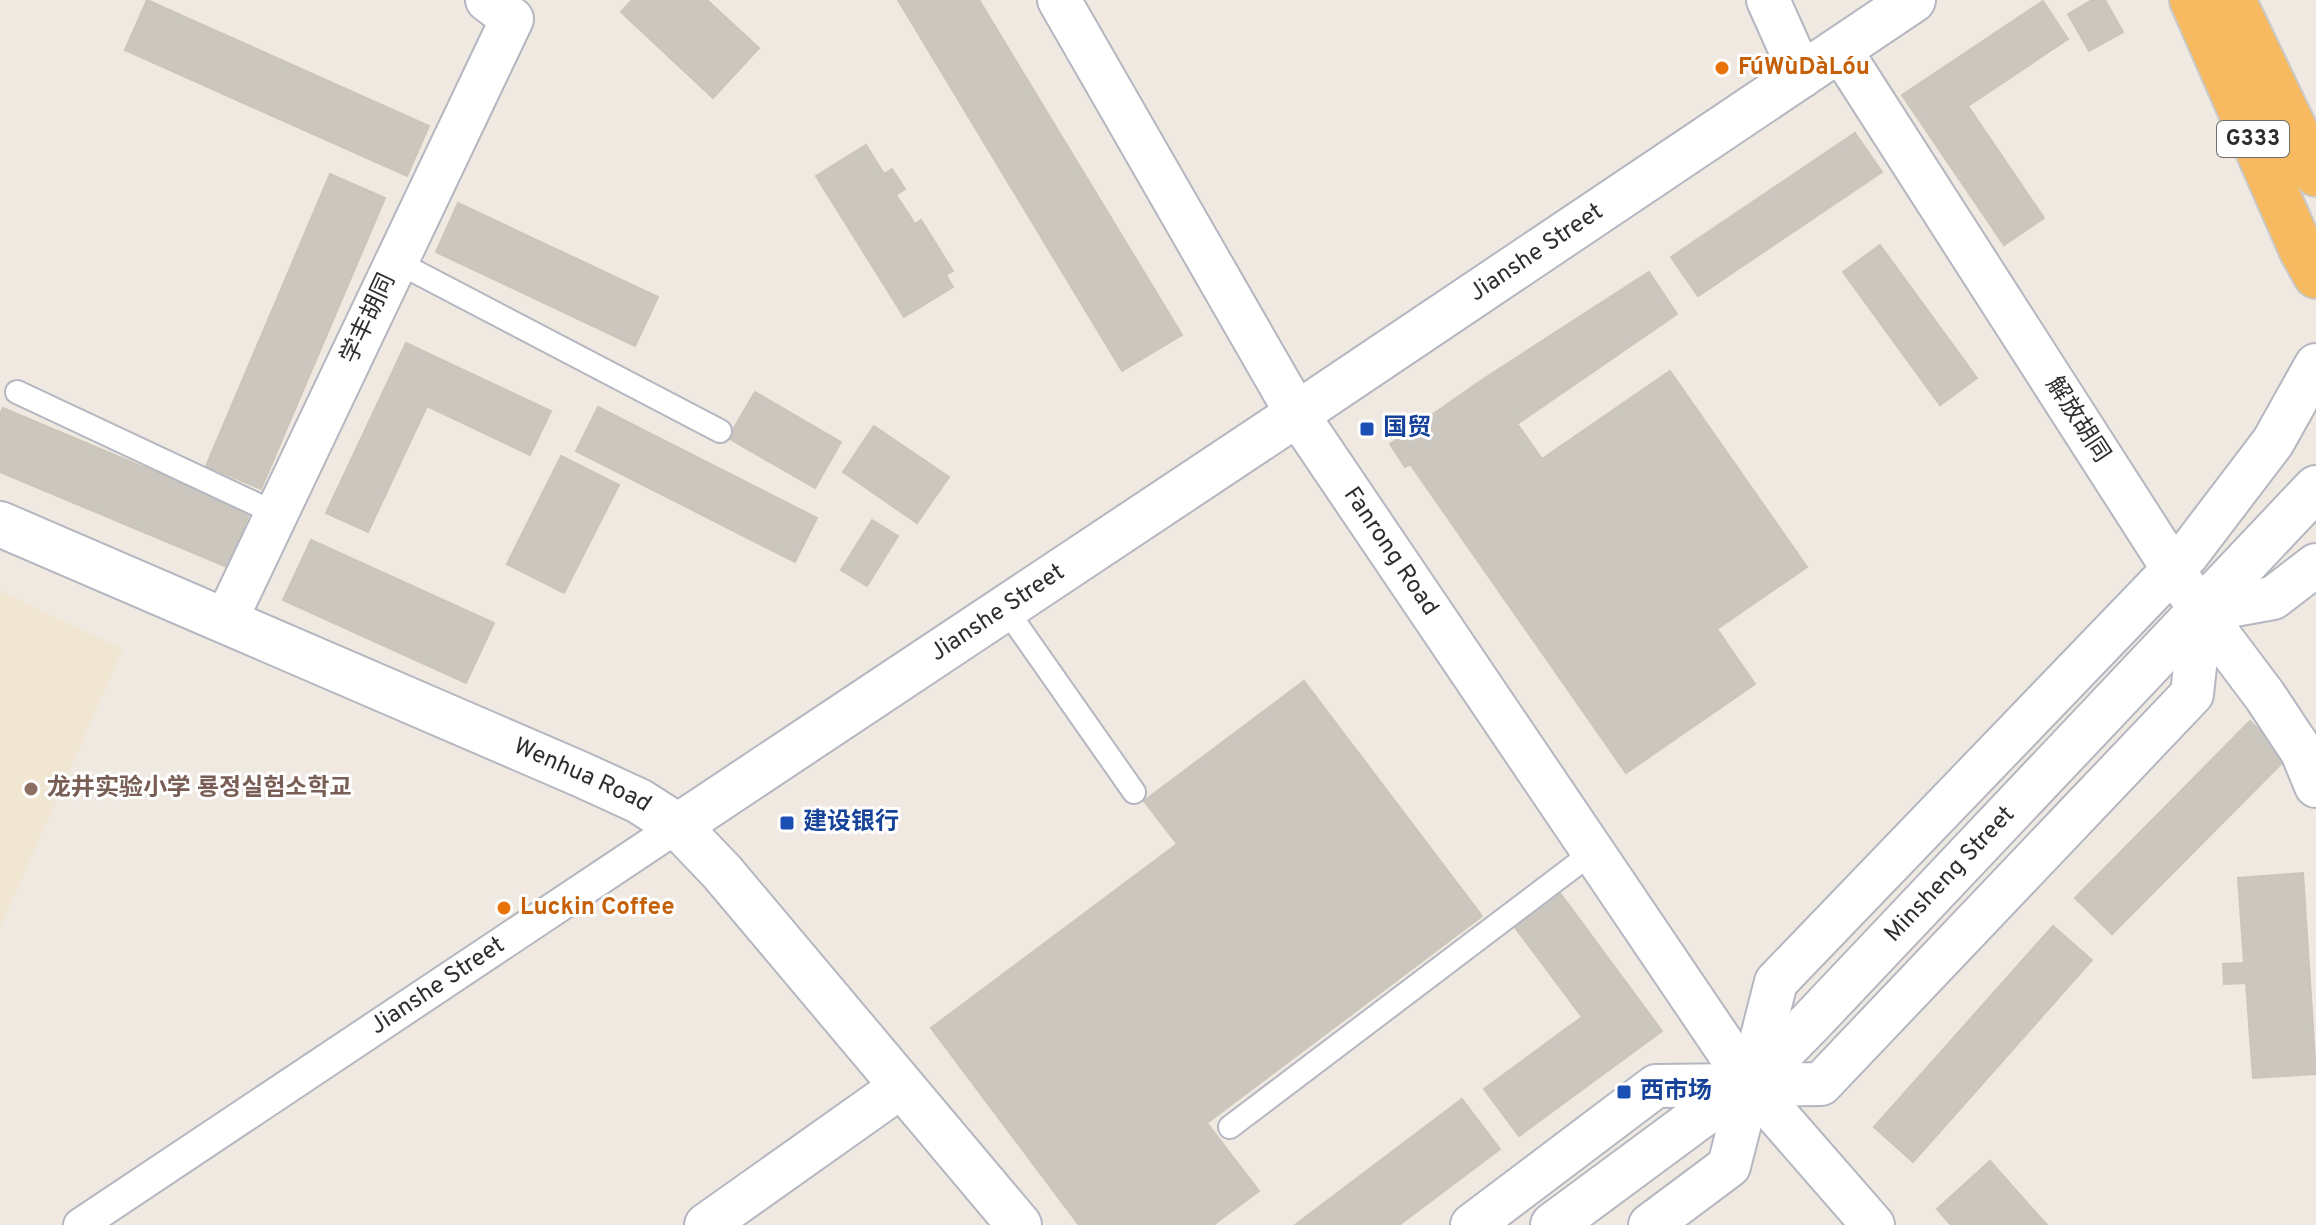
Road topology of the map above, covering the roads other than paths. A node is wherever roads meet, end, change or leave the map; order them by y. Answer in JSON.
{"nodes":[{"id":1,"x":1059,"y":0,"type":"edge"},
{"id":2,"x":1768,"y":0,"type":"edge"},
{"id":3,"x":1913,"y":0,"type":"edge"},
{"id":4,"x":2192,"y":0,"type":"edge"},
{"id":5,"x":2233,"y":0,"type":"edge"},
{"id":6,"x":500,"y":10,"type":"edge"},
{"id":7,"x":1841,"y":51,"type":"junction"},
{"id":8,"x":1802,"y":76,"type":"junction"},
{"id":9,"x":2316,"y":174,"type":"edge"},
{"id":10,"x":397,"y":262,"type":"junction"},
{"id":11,"x":2316,"y":276,"type":"edge"},
{"id":12,"x":2316,"y":365,"type":"edge"},
{"id":13,"x":17,"y":392,"type":"dead end"},
{"id":14,"x":1297,"y":414,"type":"junction"},
{"id":15,"x":720,"y":431,"type":"dead end"},
{"id":16,"x":2316,"y":488,"type":"edge"},
{"id":17,"x":277,"y":514,"type":"junction"},
{"id":18,"x":0,"y":524,"type":"edge"},
{"id":19,"x":2316,"y":565,"type":"edge"},
{"id":20,"x":2173,"y":569,"type":"junction"},
{"id":21,"x":1005,"y":608,"type":"junction"},
{"id":22,"x":2201,"y":611,"type":"junction"},
{"id":23,"x":226,"y":620,"type":"junction"},
{"id":24,"x":2316,"y":786,"type":"edge"},
{"id":25,"x":1134,"y":792,"type":"dead end"},
{"id":26,"x":678,"y":826,"type":"junction"},
{"id":27,"x":1593,"y":852,"type":"junction"},
{"id":28,"x":1750,"y":1084,"type":"junction"},
{"id":29,"x":902,"y":1086,"type":"junction"},
{"id":30,"x":1230,"y":1127,"type":"dead end"},
{"id":31,"x":80,"y":1225,"type":"edge"},
{"id":32,"x":706,"y":1225,"type":"edge"},
{"id":33,"x":1019,"y":1225,"type":"edge"},
{"id":34,"x":1472,"y":1225,"type":"edge"},
{"id":35,"x":1553,"y":1225,"type":"edge"},
{"id":36,"x":1650,"y":1225,"type":"edge"},
{"id":37,"x":1873,"y":1225,"type":"edge"}],
"edges":[{"from":1,"to":14,"type":"street","name":"Fanrong Road"},
{"from":2,"to":8,"type":"street"},
{"from":3,"to":7,"type":"street","name":"Jianshe Street"},
{"from":4,"to":11,"type":"highway","number":"G333"},
{"from":5,"to":9,"type":"highway","number":"G333"},
{"from":6,"to":10,"type":"street","name":"学丰胡同"},
{"from":7,"to":8,"type":"street","name":"Jianshe Street"},
{"from":7,"to":20,"type":"street","name":"解放胡同"},
{"from":8,"to":14,"type":"street","name":"Jianshe Street"},
{"from":10,"to":15,"type":"lane"},
{"from":10,"to":17,"type":"street","name":"学丰胡同"},
{"from":12,"to":20,"type":"street"},
{"from":13,"to":17,"type":"lane"},
{"from":14,"to":21,"type":"street","name":"Jianshe Street"},
{"from":14,"to":27,"type":"street","name":"Fanrong Road"},
{"from":16,"to":22,"type":"street","name":"Minsheng Street"},
{"from":17,"to":23,"type":"street","name":"学丰胡同"},
{"from":18,"to":23,"type":"street","name":"Wenhua Road"},
{"from":19,"to":22,"type":"street"},
{"from":20,"to":22,"type":"street","name":"解放胡同"},
{"from":20,"to":28,"type":"street"},
{"from":21,"to":25,"type":"lane"},
{"from":21,"to":26,"type":"street","name":"Jianshe Street"},
{"from":22,"to":24,"type":"street","name":"解放胡同"},
{"from":22,"to":28,"type":"street","name":"Minsheng Street"},
{"from":23,"to":26,"type":"street","name":"Wenhua Road"},
{"from":26,"to":29,"type":"street","name":"Wenhua Road"},
{"from":26,"to":31,"type":"street","name":"Jianshe Street"},
{"from":27,"to":28,"type":"street","name":"Fanrong Road"},
{"from":27,"to":30,"type":"lane"},
{"from":28,"to":34,"type":"street"},
{"from":28,"to":35,"type":"street","name":"Minsheng Street"},
{"from":28,"to":36,"type":"street"},
{"from":28,"to":37,"type":"street","name":"Fanrong Road"},
{"from":29,"to":32,"type":"street"},
{"from":29,"to":33,"type":"street","name":"Wenhua Road"}]}
